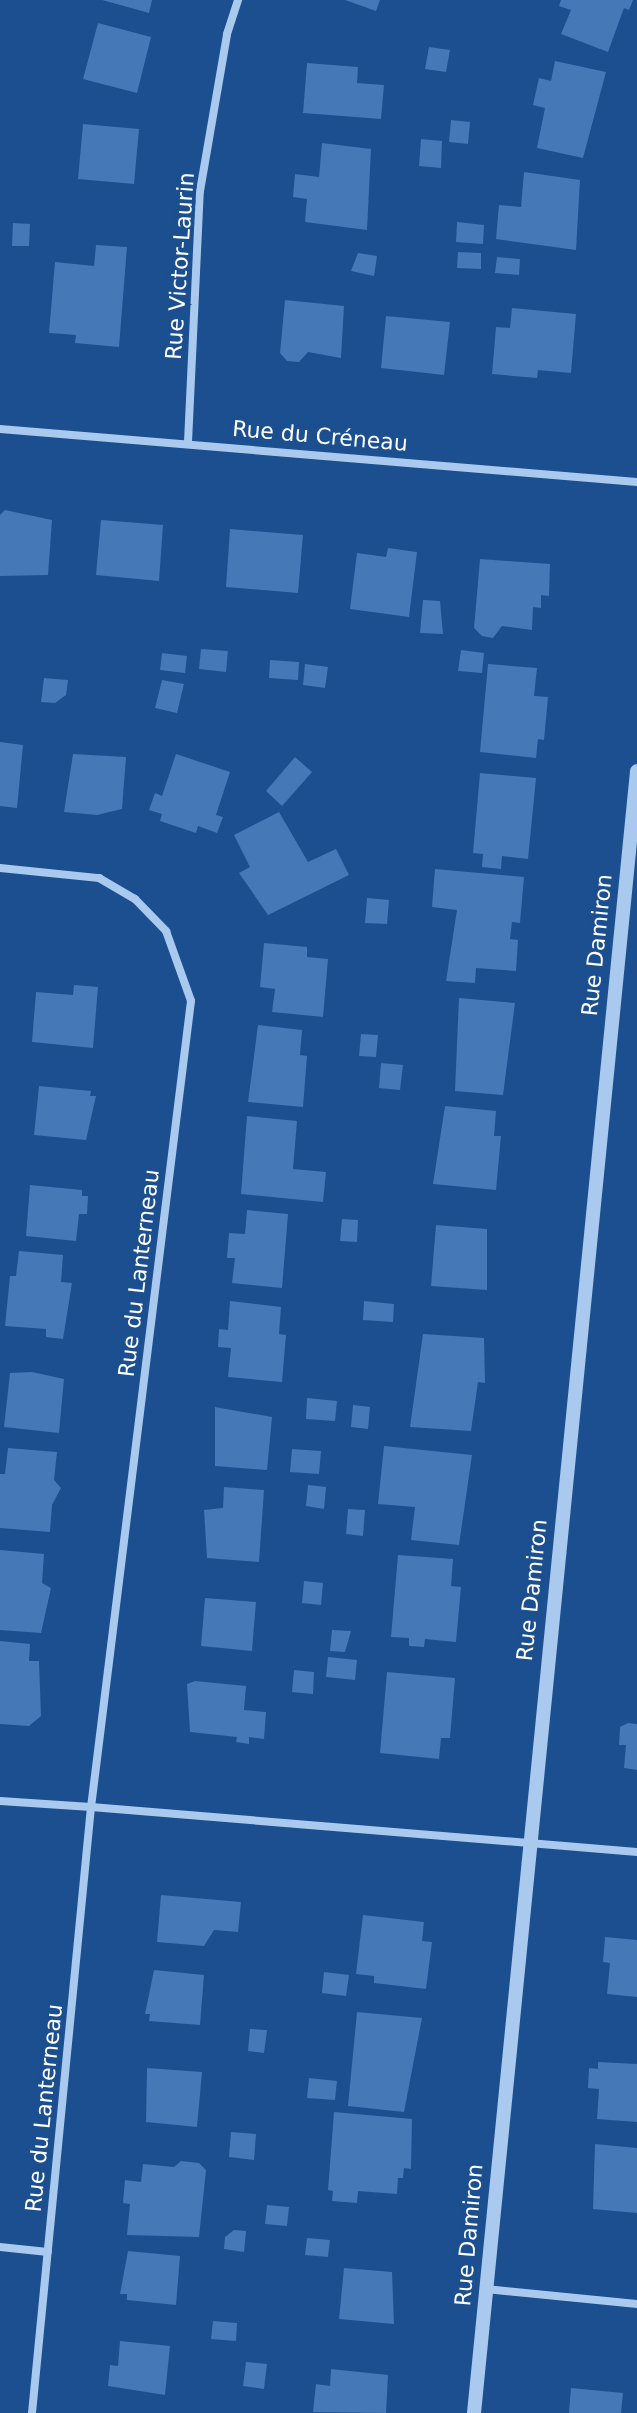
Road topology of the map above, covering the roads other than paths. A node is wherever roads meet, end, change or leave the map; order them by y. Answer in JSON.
{"nodes":[{"id":1,"x":238,"y":0,"type":"edge"},
{"id":2,"x":0,"y":429,"type":"edge"},
{"id":3,"x":188,"y":442,"type":"junction"},
{"id":4,"x":637,"y":482,"type":"edge"},
{"id":5,"x":637,"y":771,"type":"edge"},
{"id":6,"x":0,"y":868,"type":"edge"},
{"id":7,"x":0,"y":1801,"type":"edge"},
{"id":8,"x":91,"y":1807,"type":"junction"},
{"id":9,"x":529,"y":1843,"type":"junction"},
{"id":10,"x":637,"y":1852,"type":"edge"},
{"id":11,"x":0,"y":2247,"type":"edge"},
{"id":12,"x":48,"y":2252,"type":"junction"},
{"id":13,"x":486,"y":2289,"type":"junction"},
{"id":14,"x":637,"y":2304,"type":"edge"},
{"id":15,"x":32,"y":2413,"type":"edge"},
{"id":16,"x":474,"y":2413,"type":"edge"}],
"edges":[{"from":1,"to":3,"type":"street","name":"Rue Victor-Laurin"},
{"from":2,"to":3,"type":"street","name":"Rue du Créneau"},
{"from":3,"to":4,"type":"street","name":"Rue du Créneau"},
{"from":5,"to":9,"type":"street","name":"Rue Damiron"},
{"from":6,"to":8,"type":"street","name":"Rue du Lanterneau"},
{"from":7,"to":8,"type":"street"},
{"from":8,"to":9,"type":"street"},
{"from":8,"to":12,"type":"street","name":"Rue du Lanterneau"},
{"from":9,"to":10,"type":"street"},
{"from":9,"to":13,"type":"street","name":"Rue Damiron"},
{"from":11,"to":12,"type":"street"},
{"from":12,"to":15,"type":"street","name":"Rue du Lanterneau"},
{"from":13,"to":14,"type":"street"},
{"from":13,"to":16,"type":"street","name":"Rue Damiron"}]}
